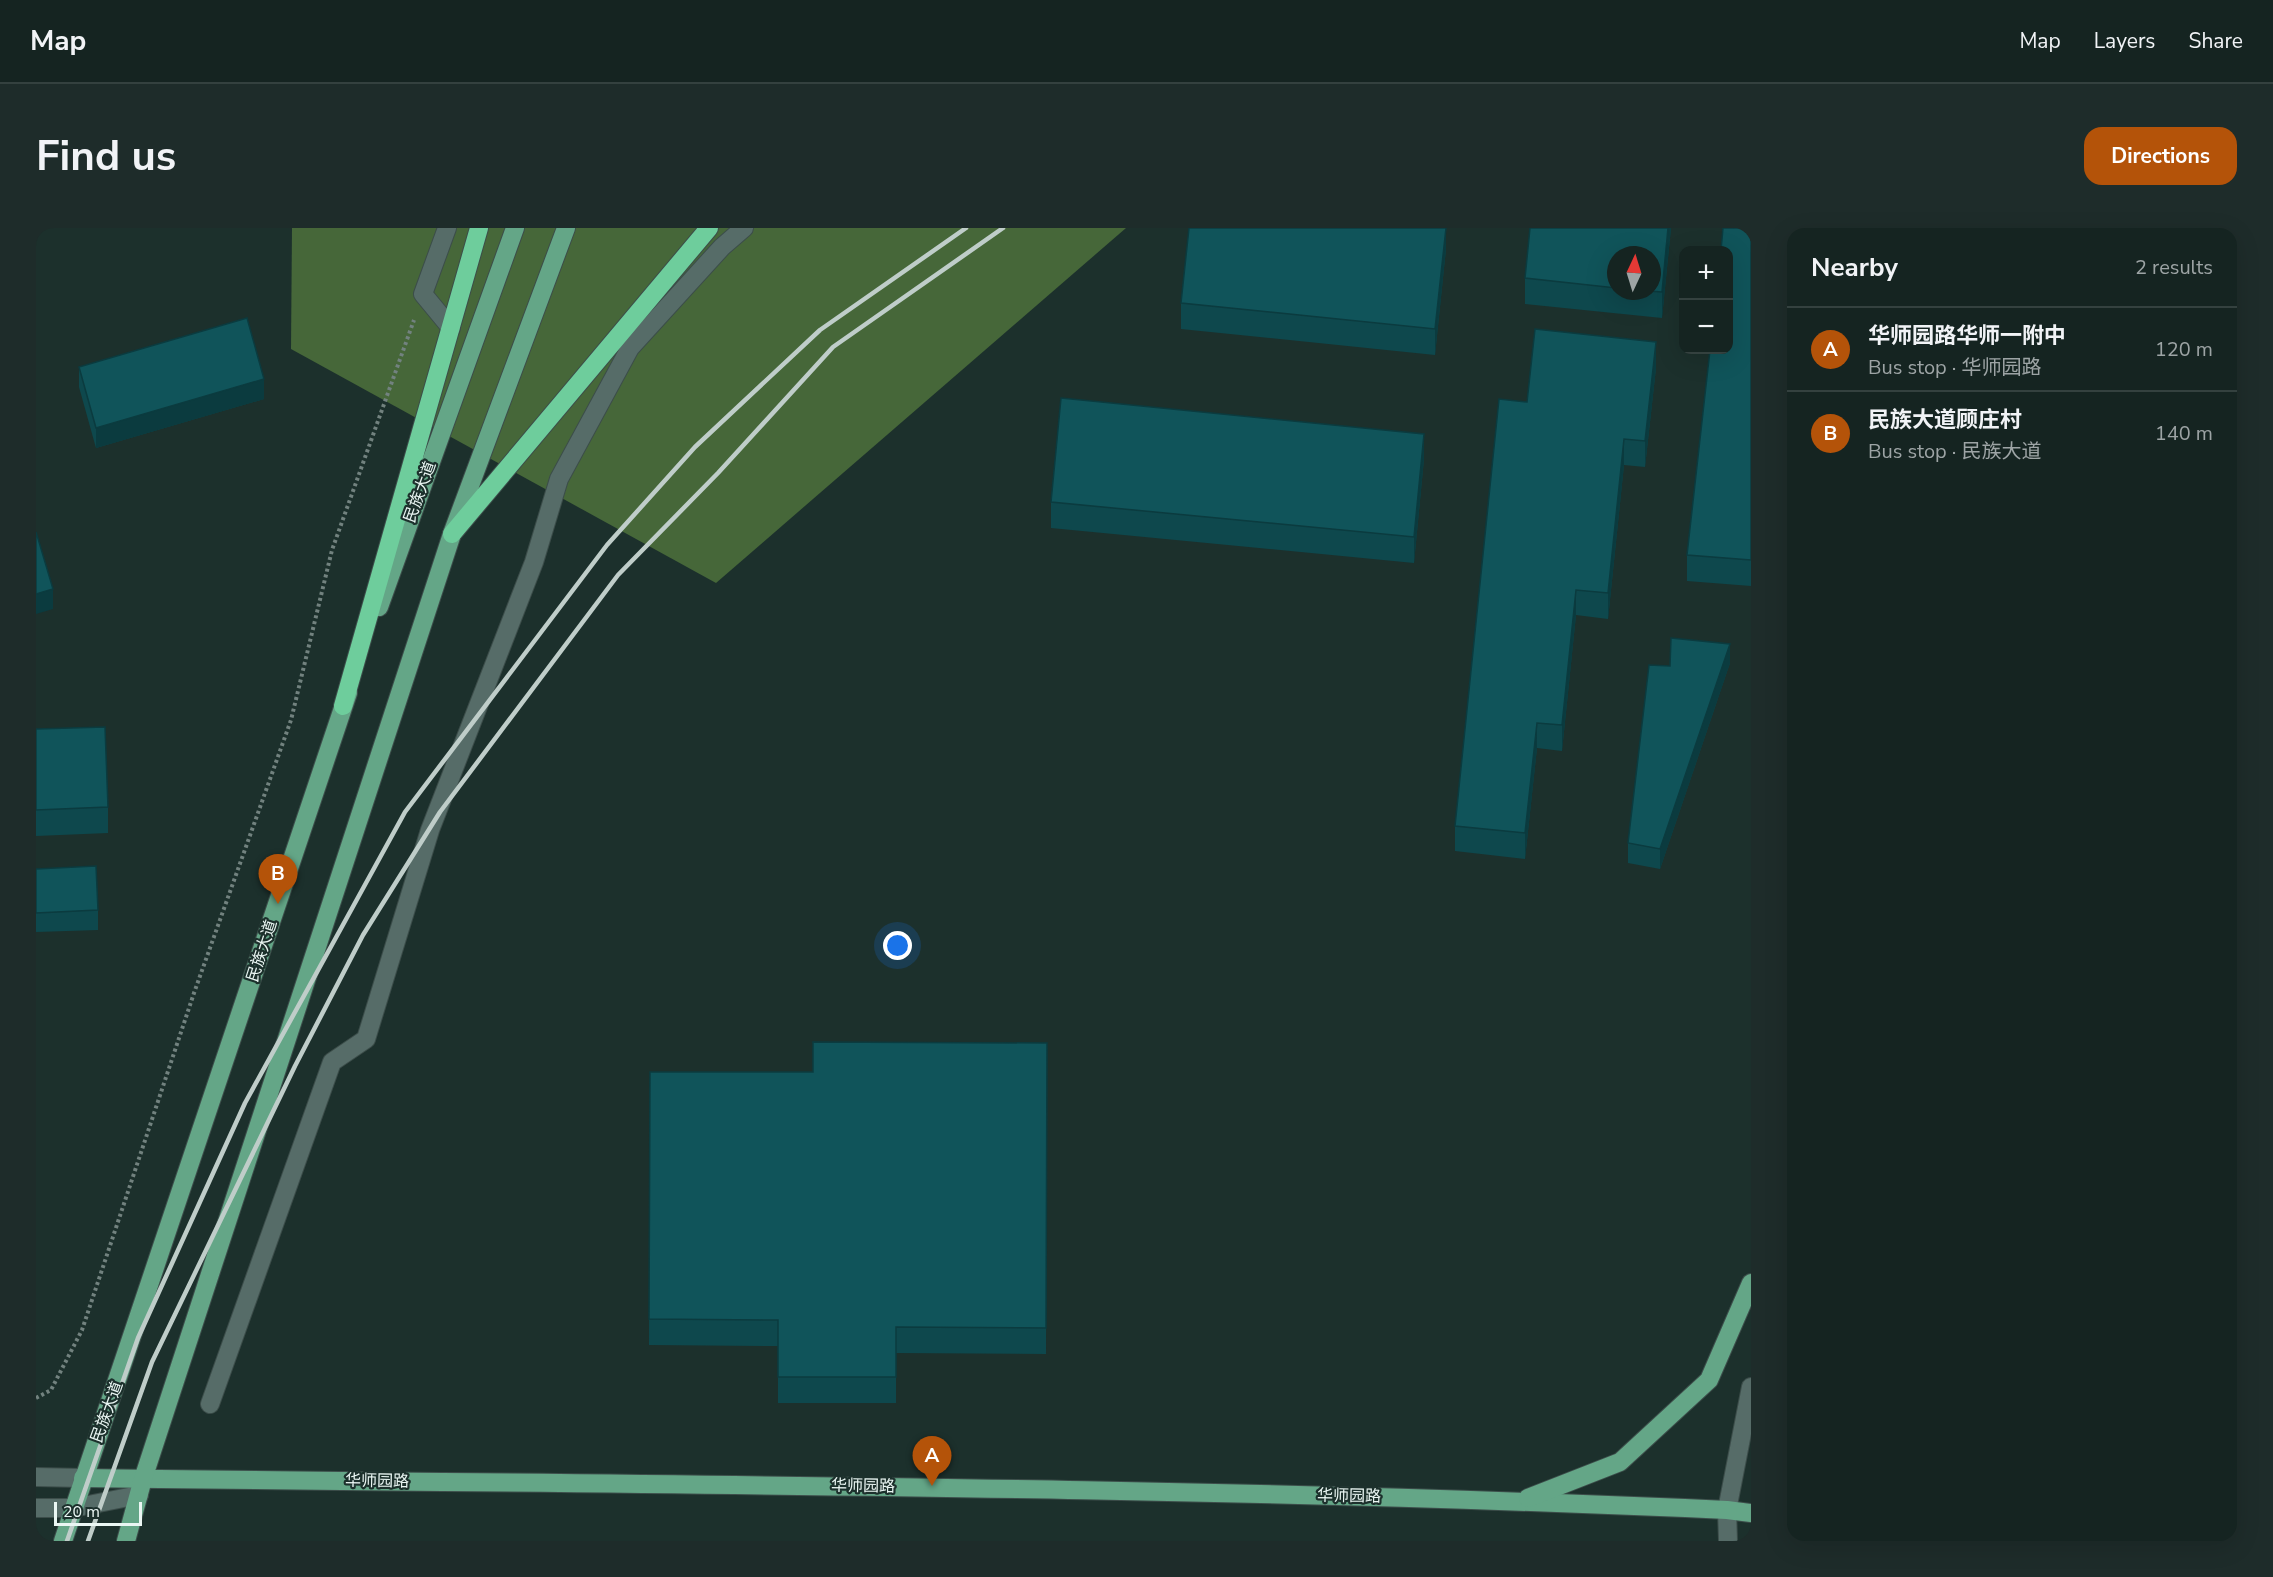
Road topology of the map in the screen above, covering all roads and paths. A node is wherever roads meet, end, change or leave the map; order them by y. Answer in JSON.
{"nodes":[{"id":1,"x":447,"y":228,"type":"edge"},
{"id":2,"x":479,"y":228,"type":"edge"},
{"id":3,"x":515,"y":228,"type":"edge"},
{"id":4,"x":566,"y":228,"type":"edge"},
{"id":5,"x":709,"y":228,"type":"edge"},
{"id":6,"x":744,"y":228,"type":"edge"},
{"id":7,"x":423,"y":294,"type":"junction"},
{"id":8,"x":451,"y":328,"type":"junction"},
{"id":9,"x":452,"y":534,"type":"junction"},
{"id":10,"x":343,"y":706,"type":"junction"},
{"id":11,"x":1751,"y":1283,"type":"edge"},
{"id":12,"x":1751,"y":1388,"type":"edge"},
{"id":13,"x":36,"y":1398,"type":"edge"},
{"id":14,"x":210,"y":1404,"type":"dead end"},
{"id":15,"x":36,"y":1477,"type":"edge"},
{"id":16,"x":82,"y":1478,"type":"junction"},
{"id":17,"x":141,"y":1487,"type":"junction"},
{"id":18,"x":1522,"y":1501,"type":"junction"},
{"id":19,"x":36,"y":1508,"type":"edge"},
{"id":20,"x":73,"y":1508,"type":"junction"},
{"id":21,"x":1727,"y":1510,"type":"junction"},
{"id":22,"x":1751,"y":1513,"type":"edge"},
{"id":23,"x":63,"y":1541,"type":"edge"},
{"id":24,"x":126,"y":1541,"type":"edge"},
{"id":25,"x":1728,"y":1541,"type":"edge"}],
"edges":[{"from":1,"to":7,"type":"street"},
{"from":2,"to":8,"type":"highway"},
{"from":3,"to":10,"type":"main road","name":"民族大道"},
{"from":4,"to":9,"type":"main road"},
{"from":5,"to":9,"type":"highway"},
{"from":6,"to":14,"type":"street"},
{"from":7,"to":8,"type":"street"},
{"from":7,"to":13,"type":"path"},
{"from":8,"to":10,"type":"highway"},
{"from":9,"to":17,"type":"main road"},
{"from":10,"to":16,"type":"main road","name":"民族大道"},
{"from":11,"to":18,"type":"main road"},
{"from":12,"to":21,"type":"street"},
{"from":15,"to":16,"type":"street"},
{"from":16,"to":17,"type":"main road","name":"华师园路"},
{"from":16,"to":20,"type":"main road","name":"民族大道"},
{"from":17,"to":18,"type":"main road","name":"华师园路"},
{"from":17,"to":20,"type":"street"},
{"from":17,"to":24,"type":"main road"},
{"from":18,"to":21,"type":"main road","name":"华师园路"},
{"from":19,"to":20,"type":"street"},
{"from":20,"to":23,"type":"main road","name":"民族大道"},
{"from":21,"to":22,"type":"main road","name":"华师园路"},
{"from":21,"to":25,"type":"street"}]}
